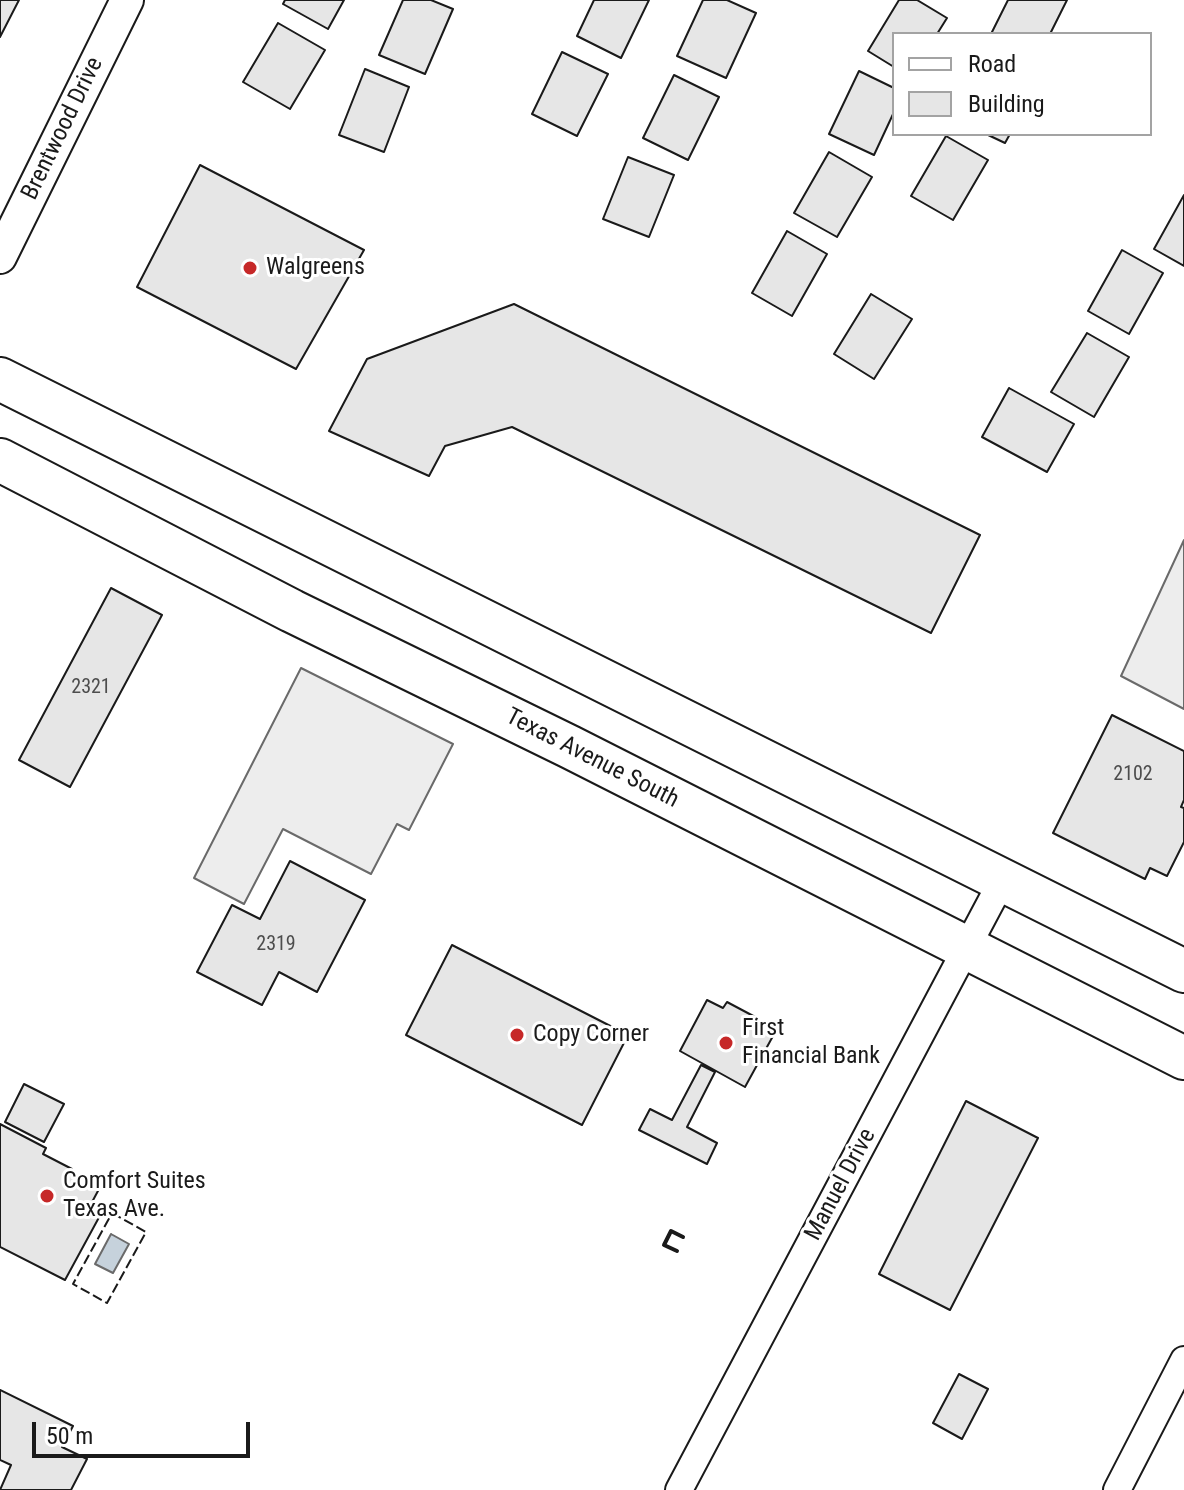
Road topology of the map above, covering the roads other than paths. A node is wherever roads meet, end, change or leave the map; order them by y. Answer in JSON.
{"nodes":[{"id":1,"x":127,"y":0,"type":"edge"},
{"id":2,"x":0,"y":257,"type":"edge"},
{"id":3,"x":0,"y":379,"type":"edge"},
{"id":4,"x":0,"y":460,"type":"edge"},
{"id":5,"x":1002,"y":881,"type":"junction"},
{"id":6,"x":966,"y":949,"type":"junction"},
{"id":7,"x":1184,"y":971,"type":"edge"},
{"id":8,"x":1184,"y":1058,"type":"edge"},
{"id":9,"x":1184,"y":1360,"type":"edge"},
{"id":10,"x":679,"y":1490,"type":"edge"},
{"id":11,"x":1117,"y":1490,"type":"edge"}],
"edges":[{"from":1,"to":2,"type":"street","name":"Brentwood Drive"},
{"from":3,"to":5,"type":"main road"},
{"from":4,"to":6,"type":"main road","name":"Texas Avenue South"},
{"from":5,"to":6,"type":"street","name":"Manuel Drive"},
{"from":5,"to":7,"type":"main road"},
{"from":6,"to":8,"type":"main road","name":"Texas Avenue South"},
{"from":6,"to":10,"type":"street","name":"Manuel Drive"},
{"from":9,"to":11,"type":"street"}]}
